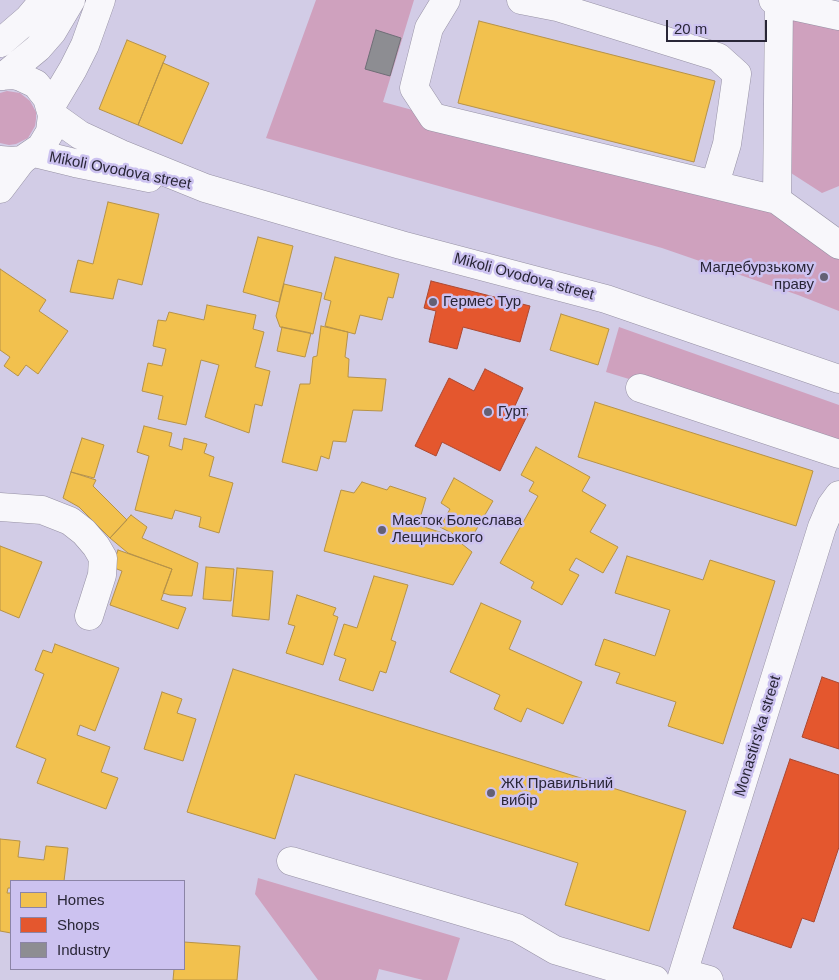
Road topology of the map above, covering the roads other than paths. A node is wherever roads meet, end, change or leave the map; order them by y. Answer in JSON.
{"nodes":[{"id":1,"x":44,"y":0,"type":"edge"},
{"id":2,"x":72,"y":0,"type":"edge"},
{"id":3,"x":102,"y":0,"type":"edge"},
{"id":4,"x":446,"y":0,"type":"edge"},
{"id":5,"x":521,"y":0,"type":"edge"},
{"id":6,"x":776,"y":1,"type":"edge"},
{"id":7,"x":839,"y":16,"type":"edge"},
{"id":8,"x":0,"y":43,"type":"edge"},
{"id":9,"x":2,"y":76,"type":"edge"},
{"id":10,"x":52,"y":110,"type":"junction"},
{"id":11,"x":19,"y":158,"type":"edge"},
{"id":12,"x":714,"y":184,"type":"junction"},
{"id":13,"x":205,"y":188,"type":"junction"},
{"id":14,"x":0,"y":189,"type":"edge"},
{"id":15,"x":777,"y":200,"type":"junction"},
{"id":16,"x":839,"y":245,"type":"edge"},
{"id":17,"x":839,"y":379,"type":"edge"},
{"id":18,"x":640,"y":388,"type":"dead end"},
{"id":19,"x":839,"y":454,"type":"edge"},
{"id":20,"x":839,"y":495,"type":"edge"},
{"id":21,"x":0,"y":507,"type":"edge"},
{"id":22,"x":89,"y":616,"type":"dead end"},
{"id":23,"x":291,"y":861,"type":"dead end"},
{"id":24,"x":691,"y":978,"type":"edge"},
{"id":25,"x":654,"y":980,"type":"edge"}],
"edges":[{"from":1,"to":8,"type":"main road"},
{"from":2,"to":9,"type":"main road"},
{"from":3,"to":10,"type":"main road"},
{"from":4,"to":12,"type":"main road"},
{"from":5,"to":12,"type":"main road"},
{"from":6,"to":7,"type":"main road"},
{"from":6,"to":15,"type":"main road"},
{"from":9,"to":10,"type":"main road"},
{"from":10,"to":11,"type":"main road"},
{"from":10,"to":13,"type":"main road","name":"Mikoli Ovodova street"},
{"from":11,"to":13,"type":"main road","name":"Mikoli Ovodova street"},
{"from":11,"to":14,"type":"main road"},
{"from":12,"to":15,"type":"main road"},
{"from":13,"to":17,"type":"main road","name":"Mikoli Ovodova street"},
{"from":15,"to":16,"type":"main road"},
{"from":18,"to":19,"type":"main road"},
{"from":20,"to":24,"type":"main road","name":"Monastirs'ka street"},
{"from":21,"to":22,"type":"main road"},
{"from":23,"to":25,"type":"main road"}]}
